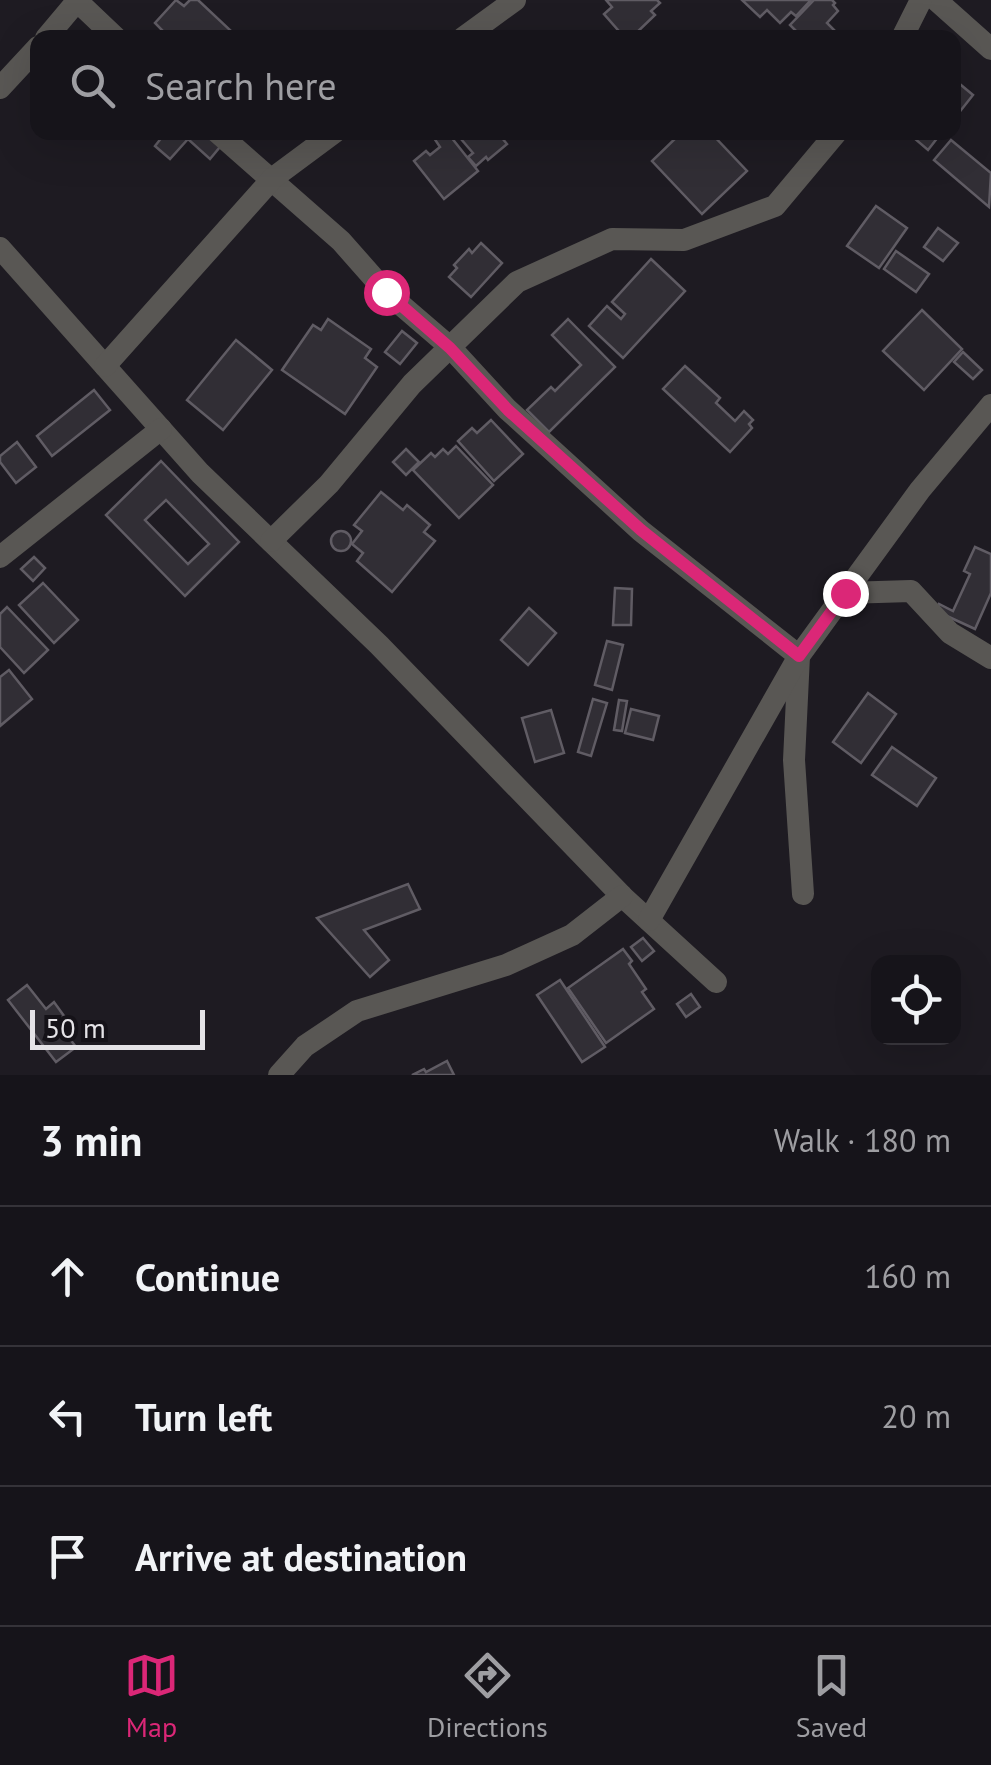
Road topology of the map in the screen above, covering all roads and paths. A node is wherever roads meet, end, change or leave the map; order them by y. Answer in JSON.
{"nodes":[{"id":1,"x":78,"y":0,"type":"edge"},
{"id":2,"x":515,"y":0,"type":"edge"},
{"id":3,"x":921,"y":0,"type":"edge"},
{"id":4,"x":936,"y":0,"type":"edge"},
{"id":5,"x":53,"y":30,"type":"edge"},
{"id":6,"x":108,"y":30,"type":"edge"},
{"id":7,"x":474,"y":30,"type":"edge"},
{"id":8,"x":906,"y":30,"type":"edge"},
{"id":9,"x":991,"y":49,"type":"edge"},
{"id":10,"x":30,"y":56,"type":"edge"},
{"id":11,"x":0,"y":88,"type":"edge"},
{"id":12,"x":227,"y":140,"type":"edge"},
{"id":13,"x":324,"y":140,"type":"edge"},
{"id":14,"x":830,"y":140,"type":"edge"},
{"id":15,"x":272,"y":178,"type":"junction"},
{"id":16,"x":0,"y":248,"type":"edge"},
{"id":17,"x":450,"y":348,"type":"junction"},
{"id":18,"x":105,"y":366,"type":"junction"},
{"id":19,"x":991,"y":405,"type":"edge"},
{"id":20,"x":161,"y":429,"type":"junction"},
{"id":21,"x":270,"y":541,"type":"junction"},
{"id":22,"x":0,"y":557,"type":"edge"},
{"id":23,"x":845,"y":593,"type":"junction"},
{"id":24,"x":799,"y":656,"type":"junction"},
{"id":25,"x":991,"y":658,"type":"edge"},
{"id":26,"x":803,"y":894,"type":"dead end"},
{"id":27,"x":622,"y":896,"type":"junction"},
{"id":28,"x":648,"y":920,"type":"junction"},
{"id":29,"x":716,"y":982,"type":"dead end"},
{"id":30,"x":279,"y":1075,"type":"edge"}],
"edges":[{"from":1,"to":5,"type":"street"},
{"from":1,"to":6,"type":"street"},
{"from":2,"to":7,"type":"street"},
{"from":3,"to":8,"type":"street"},
{"from":4,"to":9,"type":"street"},
{"from":10,"to":11,"type":"street"},
{"from":12,"to":15,"type":"street"},
{"from":13,"to":15,"type":"street"},
{"from":14,"to":17,"type":"street"},
{"from":15,"to":17,"type":"street"},
{"from":15,"to":18,"type":"street"},
{"from":16,"to":18,"type":"street"},
{"from":17,"to":21,"type":"street"},
{"from":17,"to":24,"type":"street"},
{"from":18,"to":20,"type":"street"},
{"from":19,"to":23,"type":"street"},
{"from":20,"to":21,"type":"street"},
{"from":20,"to":22,"type":"street"},
{"from":21,"to":27,"type":"street"},
{"from":23,"to":24,"type":"street"},
{"from":23,"to":25,"type":"street"},
{"from":24,"to":26,"type":"street"},
{"from":24,"to":28,"type":"street"},
{"from":27,"to":28,"type":"street"},
{"from":27,"to":30,"type":"street"},
{"from":28,"to":29,"type":"street"}]}
